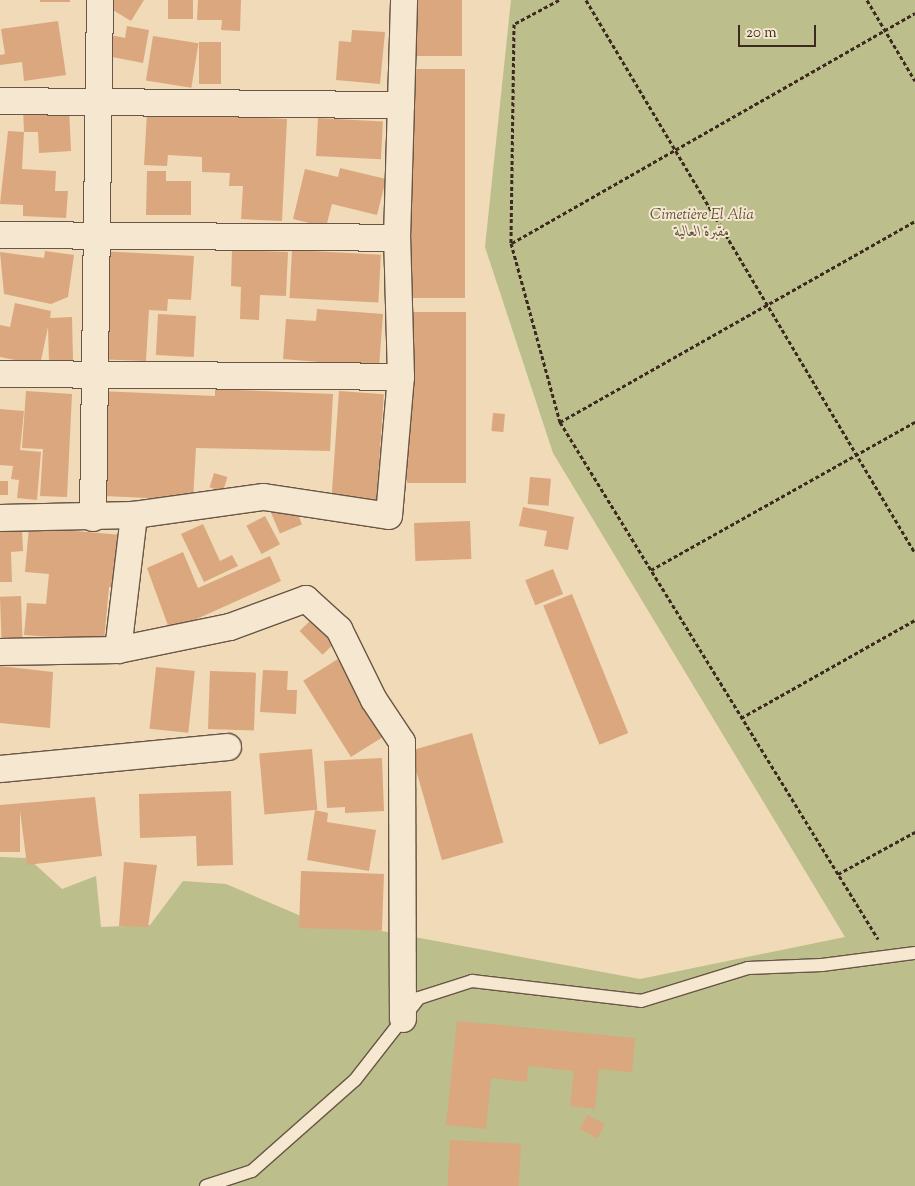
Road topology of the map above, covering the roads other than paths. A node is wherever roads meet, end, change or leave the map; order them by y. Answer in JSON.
{"nodes":[{"id":1,"x":100,"y":0,"type":"edge"},
{"id":2,"x":404,"y":0,"type":"edge"},
{"id":3,"x":0,"y":100,"type":"edge"},
{"id":4,"x":98,"y":101,"type":"junction"},
{"id":5,"x":400,"y":105,"type":"junction"},
{"id":6,"x":0,"y":235,"type":"edge"},
{"id":7,"x":99,"y":236,"type":"junction"},
{"id":8,"x":397,"y":238,"type":"junction"},
{"id":9,"x":0,"y":374,"type":"edge"},
{"id":10,"x":97,"y":374,"type":"junction"},
{"id":11,"x":401,"y":377,"type":"junction"},
{"id":12,"x":134,"y":515,"type":"junction"},
{"id":13,"x":0,"y":518,"type":"edge"},
{"id":14,"x":93,"y":518,"type":"junction"},
{"id":15,"x":118,"y":650,"type":"junction"},
{"id":16,"x":0,"y":652,"type":"edge"},
{"id":17,"x":228,"y":747,"type":"dead end"},
{"id":18,"x":0,"y":769,"type":"edge"},
{"id":19,"x":915,"y":953,"type":"edge"},
{"id":20,"x":404,"y":1019,"type":"junction"},
{"id":21,"x":206,"y":1186,"type":"edge"}],
"edges":[{"from":1,"to":4,"type":"street"},
{"from":2,"to":5,"type":"street"},
{"from":3,"to":4,"type":"street"},
{"from":4,"to":5,"type":"street"},
{"from":4,"to":7,"type":"street"},
{"from":5,"to":8,"type":"street"},
{"from":6,"to":7,"type":"street"},
{"from":7,"to":8,"type":"street"},
{"from":7,"to":10,"type":"street"},
{"from":8,"to":11,"type":"street"},
{"from":9,"to":10,"type":"street"},
{"from":10,"to":11,"type":"street"},
{"from":10,"to":14,"type":"street"},
{"from":11,"to":12,"type":"street"},
{"from":12,"to":14,"type":"street"},
{"from":12,"to":15,"type":"street"},
{"from":13,"to":14,"type":"street"},
{"from":15,"to":16,"type":"street"},
{"from":15,"to":20,"type":"street"},
{"from":17,"to":18,"type":"street"},
{"from":19,"to":20,"type":"lane"},
{"from":20,"to":21,"type":"lane"}]}
